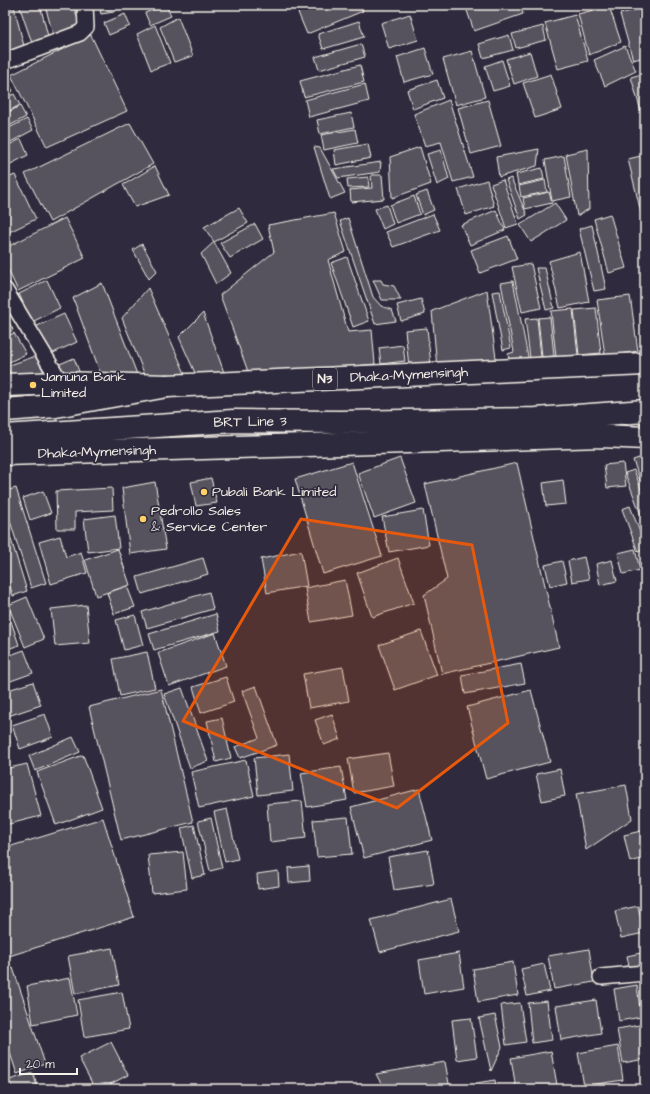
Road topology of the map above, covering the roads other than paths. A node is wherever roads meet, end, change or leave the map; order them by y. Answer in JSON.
{"nodes":[{"id":1,"x":85,"y":5,"type":"edge"},
{"id":2,"x":5,"y":61,"type":"edge"},
{"id":3,"x":5,"y":290,"type":"edge"},
{"id":4,"x":645,"y":364,"type":"edge"},
{"id":5,"x":61,"y":383,"type":"junction"},
{"id":6,"x":5,"y":384,"type":"edge"},
{"id":7,"x":167,"y":386,"type":"junction"},
{"id":8,"x":5,"y":410,"type":"edge"},
{"id":9,"x":645,"y":411,"type":"edge"},
{"id":10,"x":536,"y":419,"type":"junction"},
{"id":11,"x":5,"y":436,"type":"edge"},
{"id":12,"x":602,"y":436,"type":"junction"},
{"id":13,"x":645,"y":438,"type":"edge"},
{"id":14,"x":5,"y":454,"type":"edge"},
{"id":15,"x":645,"y":973,"type":"edge"},
{"id":16,"x":601,"y":977,"type":"dead end"}],
"edges":[{"from":1,"to":2,"type":"street"},
{"from":3,"to":5,"type":"street"},
{"from":4,"to":7,"type":"highway","name":"Dhaka-Mymensingh","number":"N3"},
{"from":5,"to":6,"type":"highway","name":"Dhaka-Mymensingh","number":"N3"},
{"from":5,"to":7,"type":"highway","name":"Dhaka-Mymensingh","number":"N3"},
{"from":7,"to":8,"type":"highway"},
{"from":9,"to":10,"type":"highway"},
{"from":10,"to":11,"type":"highway","name":"BRT Line 3"},
{"from":10,"to":12,"type":"highway"},
{"from":12,"to":13,"type":"highway","name":"Dhaka-Mymensingh"},
{"from":12,"to":14,"type":"highway","name":"Dhaka-Mymensingh"},
{"from":15,"to":16,"type":"street"}]}
